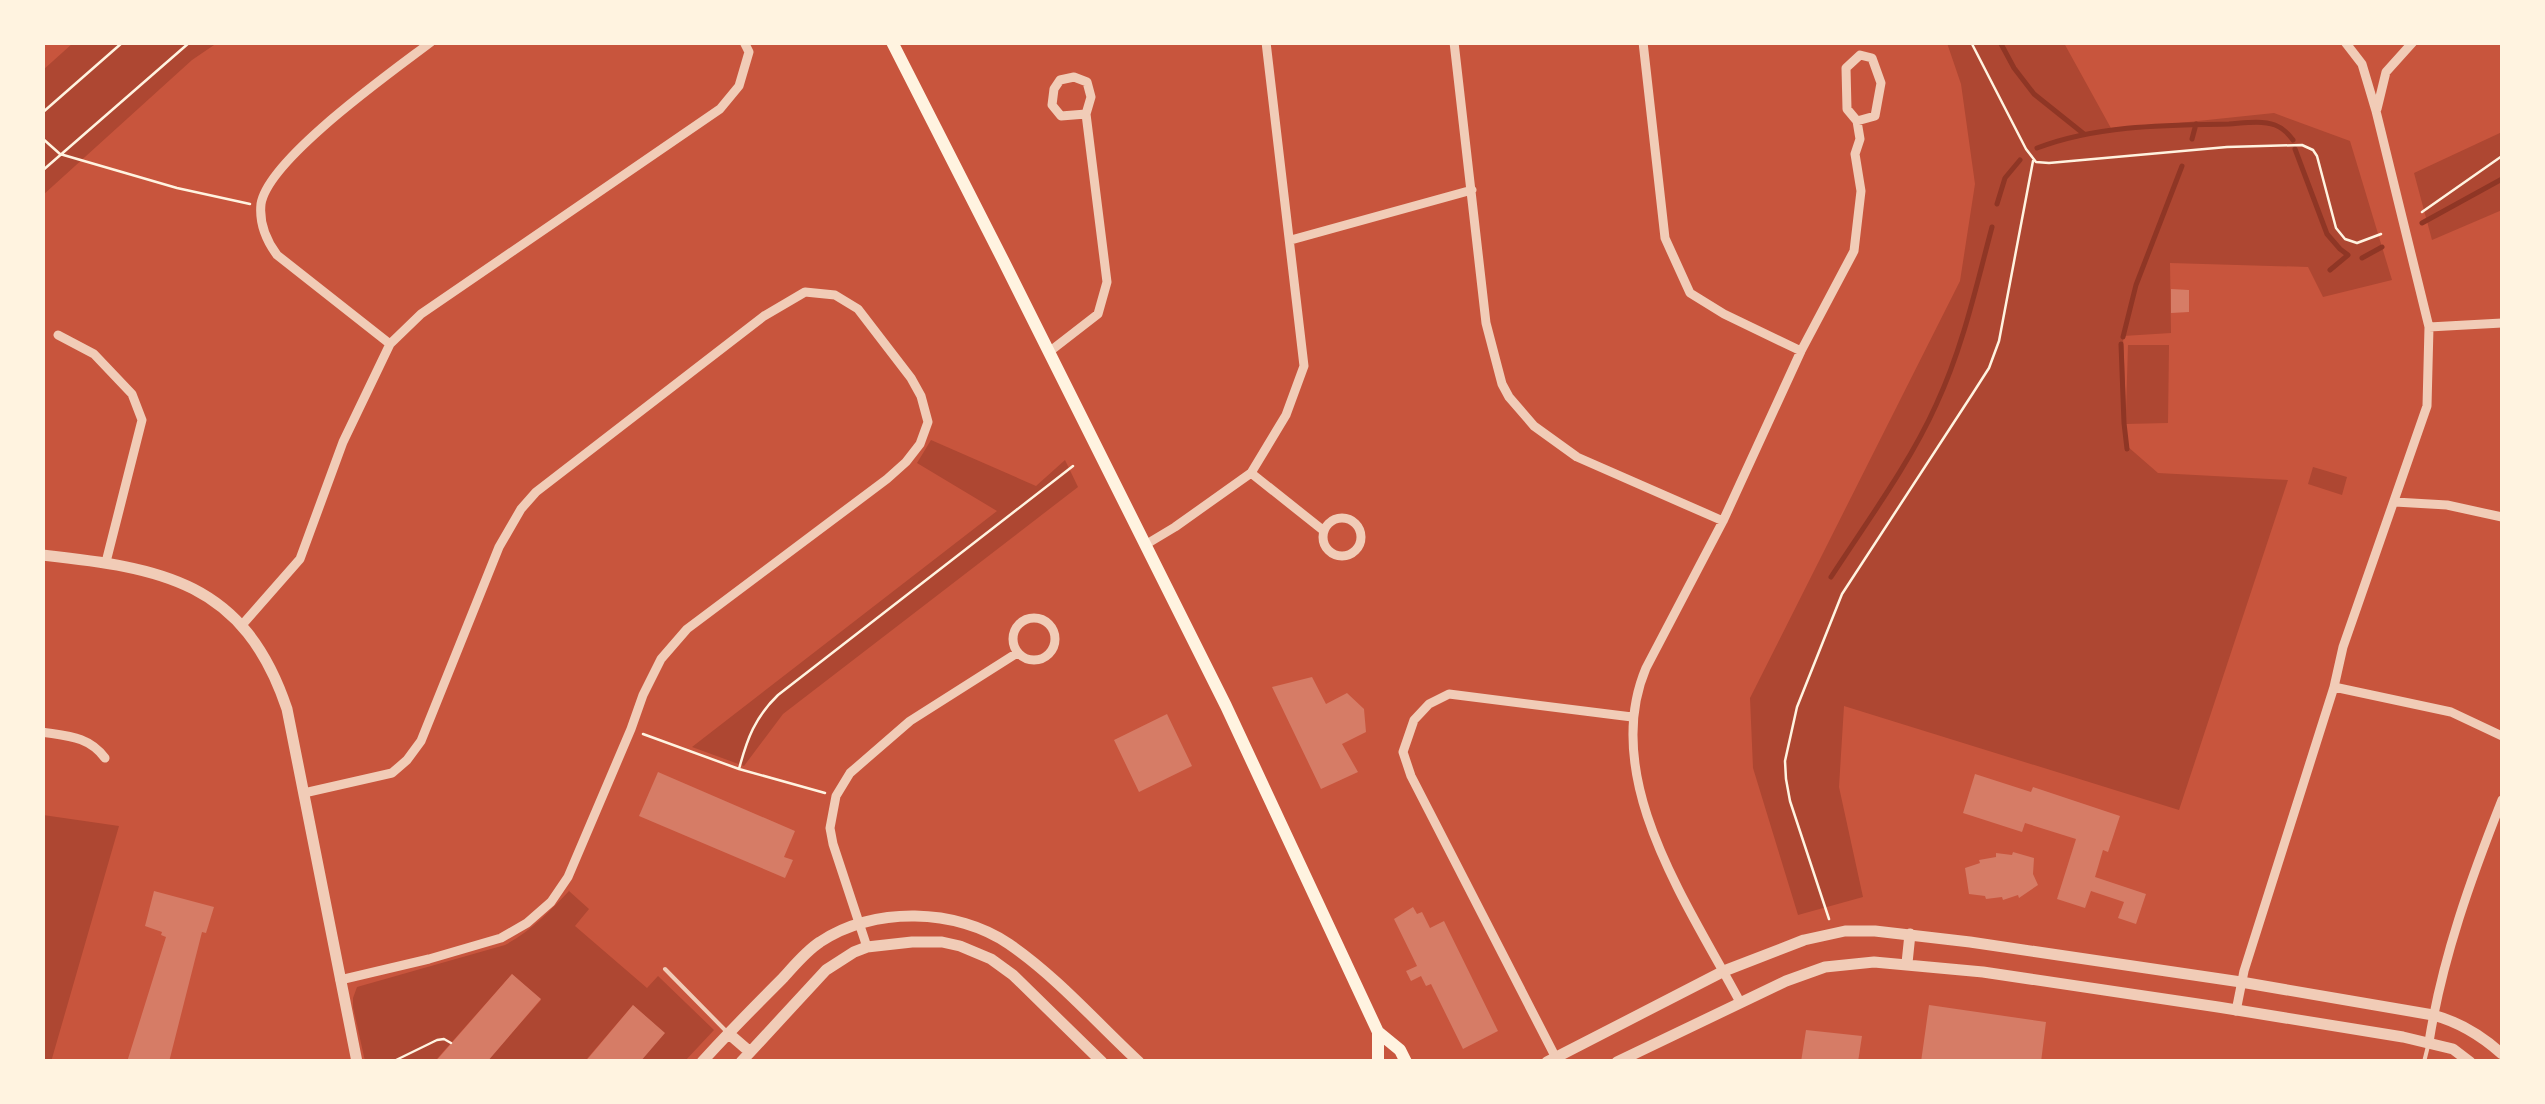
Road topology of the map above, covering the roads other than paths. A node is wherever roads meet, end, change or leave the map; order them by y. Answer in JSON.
{"nodes":[{"id":1,"x":431,"y":42,"type":"edge"},
{"id":2,"x":744,"y":42,"type":"edge"},
{"id":3,"x":892,"y":42,"type":"edge"},
{"id":4,"x":1266,"y":42,"type":"edge"},
{"id":5,"x":1454,"y":42,"type":"edge"},
{"id":6,"x":1643,"y":42,"type":"edge"},
{"id":7,"x":2345,"y":42,"type":"edge"},
{"id":8,"x":2412,"y":42,"type":"edge"},
{"id":9,"x":2376,"y":111,"type":"junction"},
{"id":10,"x":1086,"y":114,"type":"junction"},
{"id":11,"x":1858,"y":121,"type":"junction"},
{"id":12,"x":1472,"y":190,"type":"junction"},
{"id":13,"x":1291,"y":240,"type":"junction"},
{"id":14,"x":2502,"y":323,"type":"edge"},
{"id":15,"x":2429,"y":327,"type":"junction"},
{"id":16,"x":58,"y":335,"type":"dead end"},
{"id":17,"x":390,"y":344,"type":"junction"},
{"id":18,"x":1801,"y":351,"type":"junction"},
{"id":19,"x":1049,"y":352,"type":"junction"},
{"id":20,"x":1251,"y":474,"type":"junction"},
{"id":21,"x":2395,"y":502,"type":"junction"},
{"id":22,"x":2502,"y":517,"type":"edge"},
{"id":23,"x":1724,"y":521,"type":"junction"},
{"id":24,"x":1324,"y":531,"type":"junction"},
{"id":25,"x":1145,"y":545,"type":"junction"},
{"id":26,"x":42,"y":555,"type":"edge"},
{"id":27,"x":106,"y":562,"type":"junction"},
{"id":28,"x":242,"y":625,"type":"junction"},
{"id":29,"x":1018,"y":653,"type":"junction"},
{"id":30,"x":2334,"y":687,"type":"junction"},
{"id":31,"x":1632,"y":717,"type":"junction"},
{"id":32,"x":42,"y":732,"type":"edge"},
{"id":33,"x":2502,"y":736,"type":"edge"},
{"id":34,"x":105,"y":758,"type":"dead end"},
{"id":35,"x":304,"y":792,"type":"junction"},
{"id":36,"x":2502,"y":800,"type":"edge"},
{"id":37,"x":938,"y":917,"type":"junction"},
{"id":38,"x":859,"y":924,"type":"junction"},
{"id":39,"x":1910,"y":934,"type":"junction"},
{"id":40,"x":942,"y":942,"type":"junction"},
{"id":41,"x":867,"y":947,"type":"junction"},
{"id":42,"x":1907,"y":964,"type":"junction"},
{"id":43,"x":664,"y":970,"type":"dead end"},
{"id":44,"x":1724,"y":971,"type":"junction"},
{"id":45,"x":340,"y":980,"type":"junction"},
{"id":46,"x":2241,"y":982,"type":"junction"},
{"id":47,"x":1740,"y":1002,"type":"junction"},
{"id":48,"x":2236,"y":1011,"type":"junction"},
{"id":49,"x":2433,"y":1015,"type":"junction"},
{"id":50,"x":1378,"y":1032,"type":"junction"},
{"id":51,"x":728,"y":1033,"type":"junction"},
{"id":52,"x":1118,"y":1042,"type":"junction"},
{"id":53,"x":2429,"y":1042,"type":"junction"},
{"id":54,"x":2502,"y":1054,"type":"edge"},
{"id":55,"x":745,"y":1057,"type":"edge"},
{"id":56,"x":1553,"y":1060,"type":"edge"},
{"id":57,"x":1102,"y":1061,"type":"edge"},
{"id":58,"x":357,"y":1062,"type":"edge"},
{"id":59,"x":702,"y":1062,"type":"edge"},
{"id":60,"x":1139,"y":1062,"type":"edge"},
{"id":61,"x":1378,"y":1062,"type":"edge"},
{"id":62,"x":1406,"y":1062,"type":"edge"},
{"id":63,"x":1617,"y":1062,"type":"edge"},
{"id":64,"x":2424,"y":1062,"type":"edge"},
{"id":65,"x":2470,"y":1062,"type":"edge"}],
"edges":[{"from":1,"to":17,"type":"street"},
{"from":2,"to":17,"type":"street"},
{"from":3,"to":19,"type":"main road"},
{"from":4,"to":13,"type":"street"},
{"from":5,"to":12,"type":"street"},
{"from":6,"to":18,"type":"street"},
{"from":7,"to":9,"type":"street"},
{"from":8,"to":9,"type":"street"},
{"from":9,"to":15,"type":"street"},
{"from":10,"to":10,"type":"street"},
{"from":10,"to":19,"type":"street"},
{"from":11,"to":11,"type":"street"},
{"from":11,"to":18,"type":"street"},
{"from":12,"to":13,"type":"street"},
{"from":12,"to":23,"type":"street"},
{"from":13,"to":20,"type":"street"},
{"from":14,"to":15,"type":"street"},
{"from":15,"to":21,"type":"street"},
{"from":16,"to":27,"type":"street"},
{"from":17,"to":28,"type":"street"},
{"from":18,"to":23,"type":"street"},
{"from":19,"to":25,"type":"main road"},
{"from":20,"to":24,"type":"street"},
{"from":20,"to":25,"type":"street"},
{"from":21,"to":22,"type":"street"},
{"from":21,"to":30,"type":"street"},
{"from":23,"to":31,"type":"street"},
{"from":24,"to":24,"type":"street"},
{"from":25,"to":50,"type":"main road"},
{"from":26,"to":27,"type":"street"},
{"from":27,"to":28,"type":"street"},
{"from":28,"to":35,"type":"street"},
{"from":29,"to":29,"type":"street"},
{"from":29,"to":38,"type":"street"},
{"from":30,"to":33,"type":"street"},
{"from":30,"to":46,"type":"street"},
{"from":31,"to":44,"type":"street"},
{"from":31,"to":56,"type":"street"},
{"from":32,"to":34,"type":"street"},
{"from":35,"to":45,"type":"street"},
{"from":35,"to":45,"type":"street"},
{"from":36,"to":49,"type":"street"},
{"from":37,"to":38,"type":"street"},
{"from":37,"to":40,"type":"street"},
{"from":37,"to":52,"type":"street"},
{"from":38,"to":41,"type":"street"},
{"from":38,"to":51,"type":"street"},
{"from":39,"to":42,"type":"street"},
{"from":39,"to":44,"type":"street"},
{"from":39,"to":46,"type":"street"},
{"from":40,"to":41,"type":"street"},
{"from":40,"to":57,"type":"street"},
{"from":41,"to":55,"type":"street"},
{"from":42,"to":47,"type":"street"},
{"from":42,"to":48,"type":"street"},
{"from":43,"to":51,"type":"lane"},
{"from":44,"to":47,"type":"street"},
{"from":44,"to":56,"type":"street"},
{"from":45,"to":58,"type":"street"},
{"from":46,"to":48,"type":"street"},
{"from":46,"to":49,"type":"street"},
{"from":47,"to":63,"type":"street"},
{"from":48,"to":53,"type":"street"},
{"from":49,"to":53,"type":"street"},
{"from":49,"to":54,"type":"street"},
{"from":50,"to":61,"type":"main road"},
{"from":50,"to":62,"type":"main road"},
{"from":51,"to":55,"type":"street"},
{"from":51,"to":59,"type":"street"},
{"from":52,"to":57,"type":"street"},
{"from":52,"to":60,"type":"street"},
{"from":53,"to":64,"type":"lane"},
{"from":53,"to":65,"type":"street"}]}
